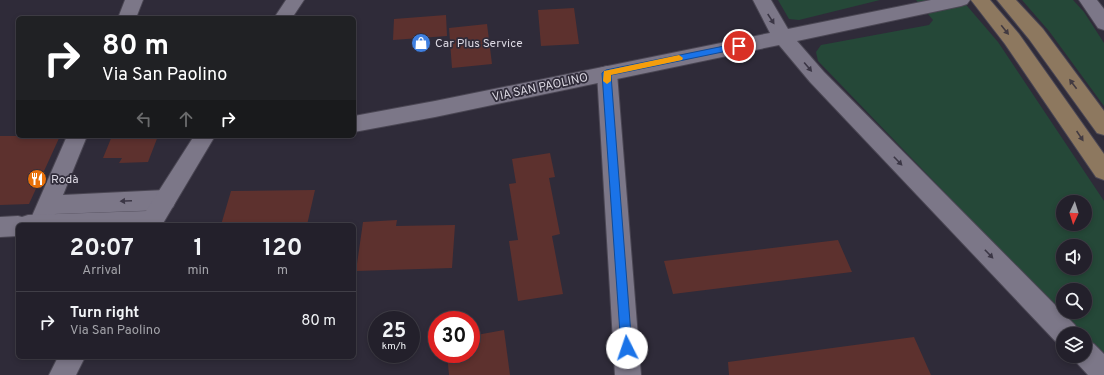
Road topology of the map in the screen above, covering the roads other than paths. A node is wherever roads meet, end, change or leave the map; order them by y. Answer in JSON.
{"nodes":[{"id":1,"x":134,"y":0,"type":"edge"},
{"id":2,"x":296,"y":0,"type":"edge"},
{"id":3,"x":762,"y":0,"type":"edge"},
{"id":4,"x":961,"y":0,"type":"edge"},
{"id":5,"x":980,"y":0,"type":"edge"},
{"id":6,"x":1006,"y":0,"type":"edge"},
{"id":7,"x":1088,"y":0,"type":"edge"},
{"id":8,"x":128,"y":16,"type":"edge"},
{"id":9,"x":285,"y":16,"type":"edge"},
{"id":10,"x":1104,"y":23,"type":"edge"},
{"id":11,"x":783,"y":37,"type":"junction"},
{"id":12,"x":606,"y":73,"type":"junction"},
{"id":13,"x":356,"y":124,"type":"edge"},
{"id":14,"x":1104,"y":127,"type":"edge"},
{"id":15,"x":76,"y":138,"type":"edge"},
{"id":16,"x":204,"y":138,"type":"edge"},
{"id":17,"x":1104,"y":171,"type":"edge"},
{"id":18,"x":165,"y":200,"type":"junction"},
{"id":19,"x":33,"y":220,"type":"edge"},
{"id":20,"x":16,"y":223,"type":"edge"},
{"id":21,"x":16,"y":223,"type":"edge"},
{"id":22,"x":151,"y":223,"type":"edge"},
{"id":23,"x":0,"y":226,"type":"edge"},
{"id":24,"x":1059,"y":327,"type":"edge"},
{"id":25,"x":71,"y":359,"type":"edge"},
{"id":26,"x":1092,"y":360,"type":"edge"},
{"id":27,"x":1104,"y":373,"type":"edge"},
{"id":28,"x":62,"y":375,"type":"edge"},
{"id":29,"x":628,"y":375,"type":"edge"}],
"edges":[{"from":1,"to":8,"type":"street"},
{"from":2,"to":9,"type":"street"},
{"from":3,"to":11,"type":"street","one_way":true},
{"from":4,"to":11,"type":"street","name":"VIA SAN PAOLINO"},
{"from":5,"to":17,"type":"main road","one_way":true},
{"from":14,"to":6,"type":"main road","one_way":true},
{"from":7,"to":10,"type":"street"},
{"from":11,"to":12,"type":"street","name":"VIA SAN PAOLINO"},
{"from":11,"to":24,"type":"street","one_way":true},
{"from":12,"to":13,"type":"street","name":"VIA SAN PAOLINO"},
{"from":12,"to":29,"type":"street"},
{"from":15,"to":19,"type":"street"},
{"from":16,"to":18,"type":"street"},
{"from":18,"to":19,"type":"street","one_way":true},
{"from":18,"to":22,"type":"street"},
{"from":19,"to":20,"type":"street"},
{"from":19,"to":22,"type":"street"},
{"from":21,"to":23,"type":"street"},
{"from":25,"to":28,"type":"street"},
{"from":26,"to":27,"type":"street"}]}
